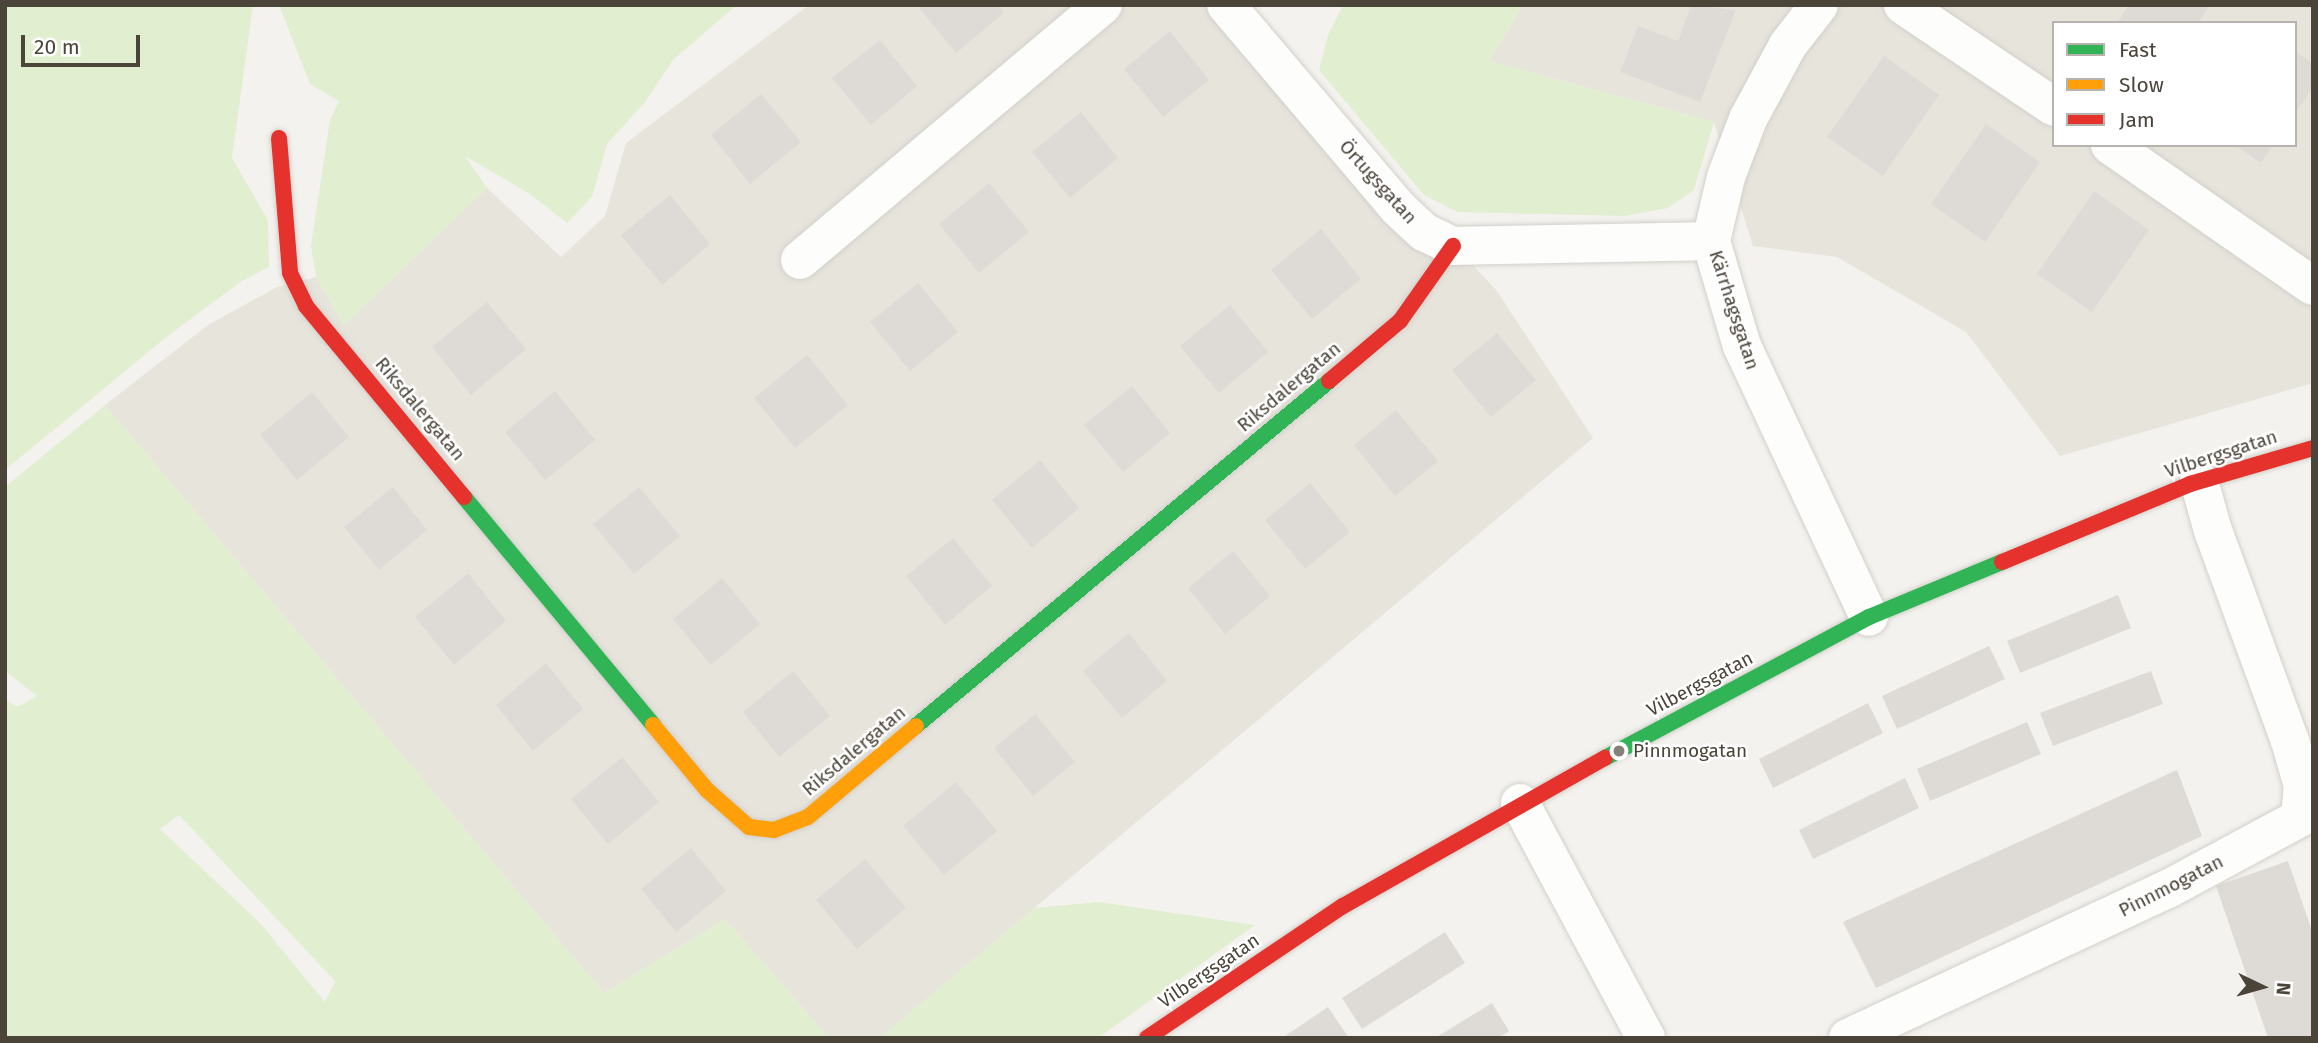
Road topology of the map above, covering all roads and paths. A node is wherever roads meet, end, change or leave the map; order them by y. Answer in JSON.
{"nodes":[{"id":1,"x":1103,"y":5,"type":"edge"},
{"id":2,"x":1226,"y":5,"type":"edge"},
{"id":3,"x":1819,"y":5,"type":"edge"},
{"id":4,"x":1903,"y":5,"type":"edge"},
{"id":5,"x":2052,"y":106,"type":"edge"},
{"id":6,"x":279,"y":138,"type":"dead end"},
{"id":7,"x":2113,"y":147,"type":"edge"},
{"id":8,"x":1711,"y":242,"type":"junction"},
{"id":9,"x":1453,"y":246,"type":"junction"},
{"id":10,"x":800,"y":260,"type":"dead end"},
{"id":11,"x":2313,"y":286,"type":"edge"},
{"id":12,"x":2313,"y":448,"type":"edge"},
{"id":13,"x":2199,"y":481,"type":"junction"},
{"id":14,"x":1869,"y":617,"type":"junction"},
{"id":15,"x":1520,"y":803,"type":"junction"},
{"id":16,"x":2309,"y":824,"type":"edge"},
{"id":17,"x":1147,"y":1038,"type":"edge"},
{"id":18,"x":1646,"y":1038,"type":"edge"},
{"id":19,"x":1848,"y":1038,"type":"edge"}],
"edges":[{"from":1,"to":10,"type":"street"},
{"from":2,"to":9,"type":"street","name":"Örtugsgatan"},
{"from":3,"to":8,"type":"street","name":"Kärrhagsgatan"},
{"from":4,"to":5,"type":"street"},
{"from":6,"to":9,"type":"street","name":"Riksdalergatan"},
{"from":7,"to":11,"type":"street"},
{"from":8,"to":9,"type":"street","name":"Örtugsgatan"},
{"from":8,"to":14,"type":"street","name":"Kärrhagsgatan"},
{"from":12,"to":13,"type":"street","name":"Vilbergsgatan"},
{"from":13,"to":14,"type":"street","name":"Vilbergsgatan"},
{"from":13,"to":16,"type":"street","name":"Pinnmogatan"},
{"from":14,"to":15,"type":"street","name":"Vilbergsgatan"},
{"from":15,"to":17,"type":"street","name":"Vilbergsgatan"},
{"from":15,"to":18,"type":"street"},
{"from":16,"to":19,"type":"street","name":"Pinnmogatan"}]}
